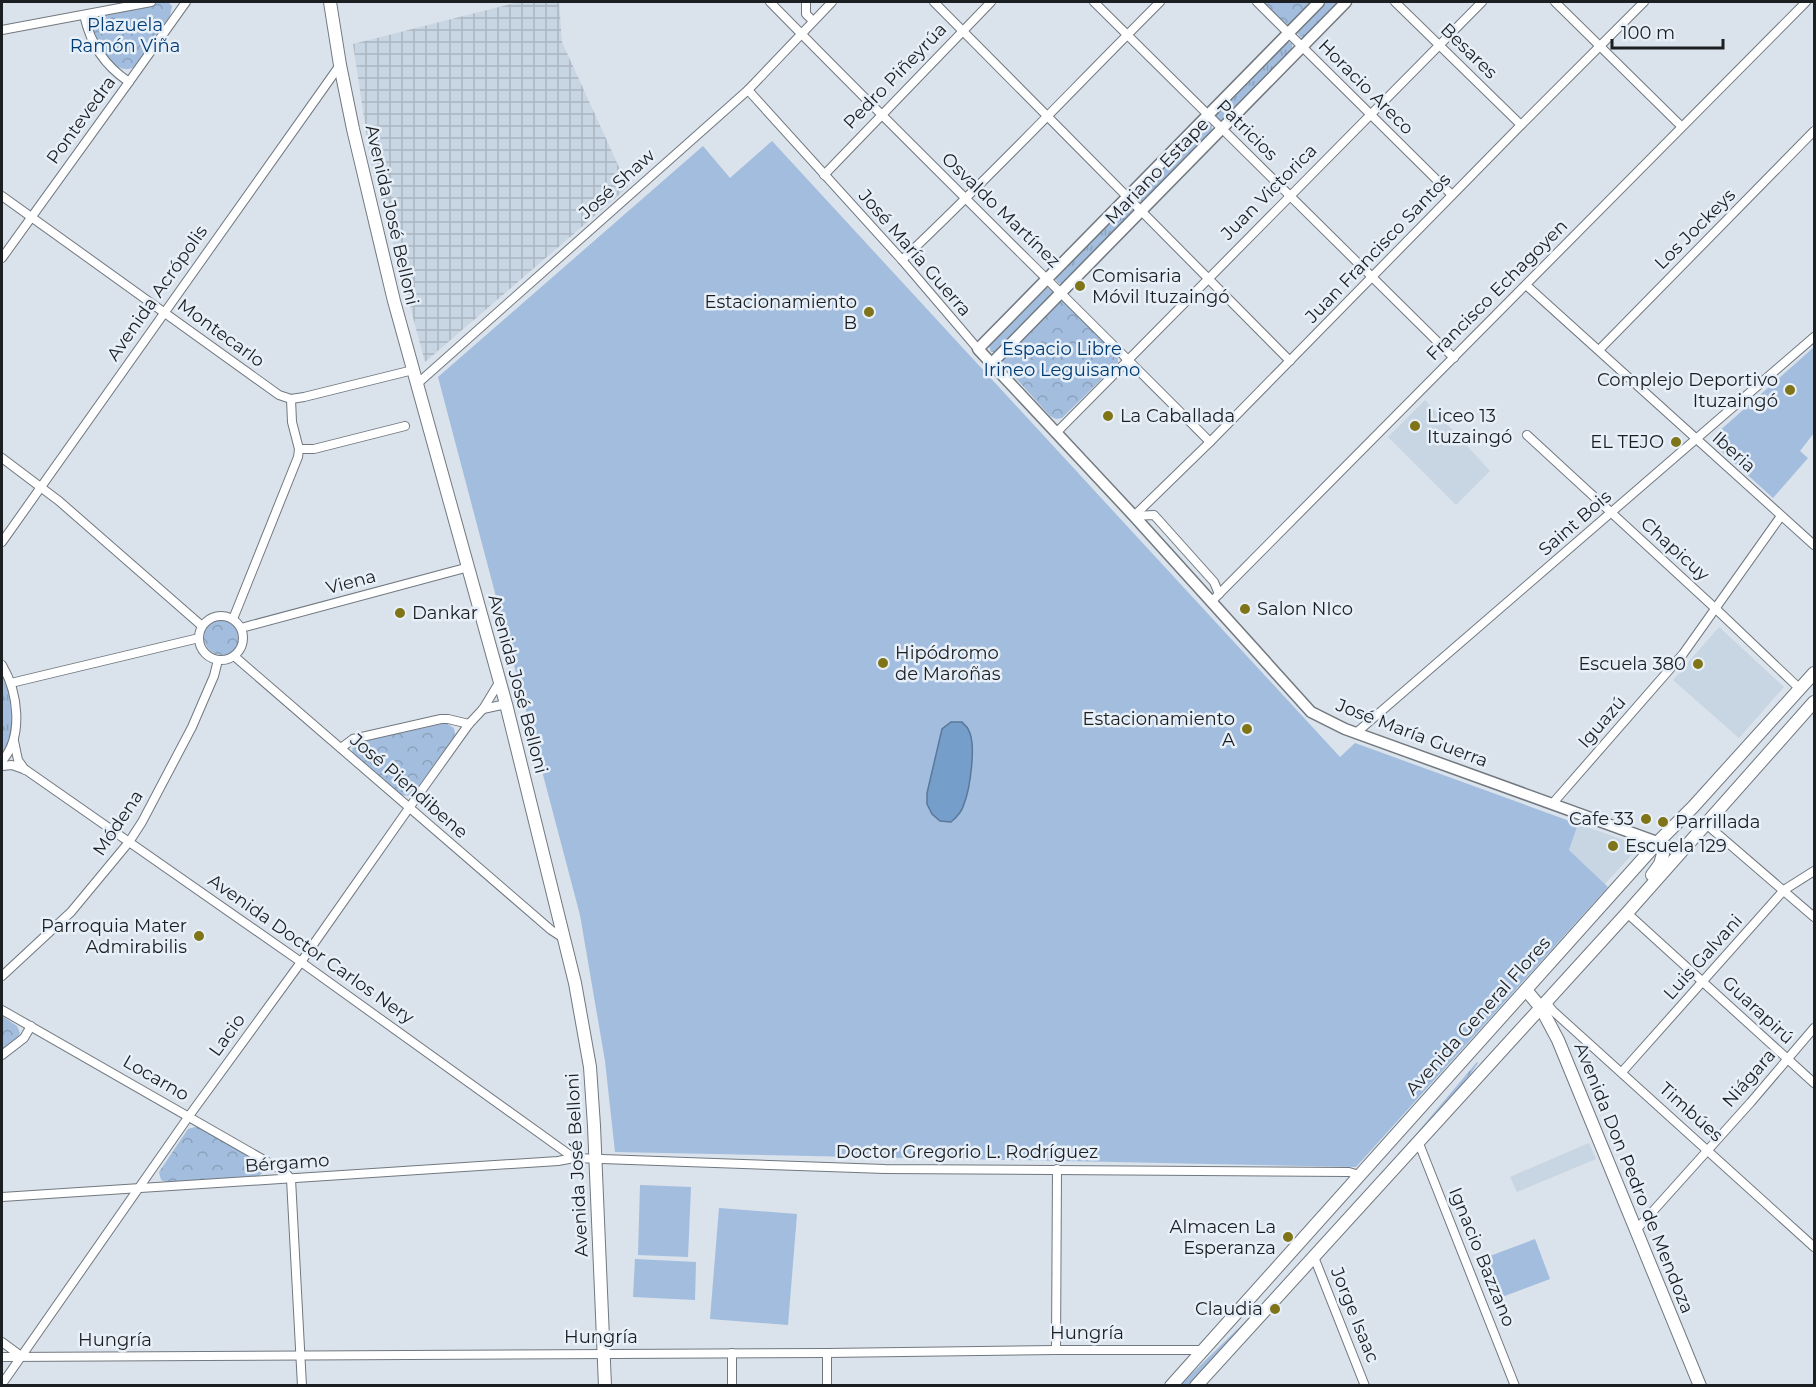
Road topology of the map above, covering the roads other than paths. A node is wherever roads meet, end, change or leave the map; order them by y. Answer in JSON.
{"nodes":[{"id":1,"x":151,"y":2,"type":"edge"},
{"id":2,"x":186,"y":2,"type":"edge"},
{"id":3,"x":330,"y":2,"type":"edge"},
{"id":4,"x":770,"y":2,"type":"edge"},
{"id":5,"x":806,"y":2,"type":"edge"},
{"id":6,"x":832,"y":2,"type":"edge"},
{"id":7,"x":933,"y":2,"type":"edge"},
{"id":8,"x":991,"y":2,"type":"edge"},
{"id":9,"x":1094,"y":2,"type":"edge"},
{"id":10,"x":1160,"y":2,"type":"edge"},
{"id":11,"x":1257,"y":2,"type":"edge"},
{"id":12,"x":1319,"y":2,"type":"edge"},
{"id":13,"x":1346,"y":2,"type":"edge"},
{"id":14,"x":1395,"y":2,"type":"edge"},
{"id":15,"x":1482,"y":2,"type":"edge"},
{"id":16,"x":1556,"y":2,"type":"edge"},
{"id":17,"x":1644,"y":2,"type":"edge"},
{"id":18,"x":1806,"y":2,"type":"edge"},
{"id":19,"x":84,"y":15,"type":"junction"},
{"id":20,"x":813,"y":21,"type":"junction"},
{"id":21,"x":2,"y":30,"type":"edge"},
{"id":22,"x":962,"y":30,"type":"junction"},
{"id":23,"x":801,"y":33,"type":"junction"},
{"id":24,"x":1288,"y":33,"type":"junction"},
{"id":25,"x":1127,"y":34,"type":"junction"},
{"id":26,"x":1439,"y":45,"type":"junction"},
{"id":27,"x":1601,"y":46,"type":"junction"},
{"id":28,"x":1301,"y":47,"type":"junction"},
{"id":29,"x":340,"y":65,"type":"junction"},
{"id":30,"x":129,"y":82,"type":"junction"},
{"id":31,"x":748,"y":90,"type":"junction"},
{"id":32,"x":1370,"y":114,"type":"junction"},
{"id":33,"x":881,"y":115,"type":"junction"},
{"id":34,"x":1046,"y":115,"type":"junction"},
{"id":35,"x":1209,"y":115,"type":"junction"},
{"id":36,"x":1521,"y":125,"type":"junction"},
{"id":37,"x":1681,"y":126,"type":"junction"},
{"id":38,"x":1222,"y":129,"type":"junction"},
{"id":39,"x":1815,"y":131,"type":"edge"},
{"id":40,"x":824,"y":175,"type":"junction"},
{"id":41,"x":1290,"y":195,"type":"junction"},
{"id":42,"x":1452,"y":195,"type":"junction"},
{"id":43,"x":2,"y":196,"type":"edge"},
{"id":44,"x":1127,"y":198,"type":"junction"},
{"id":45,"x":966,"y":200,"type":"junction"},
{"id":46,"x":1141,"y":211,"type":"junction"},
{"id":47,"x":30,"y":217,"type":"junction"},
{"id":48,"x":2,"y":258,"type":"edge"},
{"id":49,"x":902,"y":260,"type":"junction"},
{"id":50,"x":1372,"y":276,"type":"junction"},
{"id":51,"x":1208,"y":278,"type":"junction"},
{"id":52,"x":1048,"y":279,"type":"junction"},
{"id":53,"x":1526,"y":285,"type":"junction"},
{"id":54,"x":1062,"y":292,"type":"junction"},
{"id":55,"x":164,"y":312,"type":"junction"},
{"id":56,"x":1815,"y":337,"type":"edge"},
{"id":57,"x":978,"y":350,"type":"junction"},
{"id":58,"x":1599,"y":350,"type":"junction"},
{"id":59,"x":1454,"y":358,"type":"junction"},
{"id":60,"x":1128,"y":360,"type":"junction"},
{"id":61,"x":1290,"y":361,"type":"junction"},
{"id":62,"x":991,"y":364,"type":"junction"},
{"id":63,"x":413,"y":370,"type":"junction"},
{"id":64,"x":417,"y":384,"type":"junction"},
{"id":65,"x":291,"y":399,"type":"junction"},
{"id":66,"x":405,"y":426,"type":"dead end"},
{"id":67,"x":1056,"y":433,"type":"junction"},
{"id":68,"x":1527,"y":435,"type":"dead end"},
{"id":69,"x":1696,"y":439,"type":"junction"},
{"id":70,"x":1210,"y":442,"type":"junction"},
{"id":71,"x":299,"y":449,"type":"junction"},
{"id":72,"x":2,"y":458,"type":"edge"},
{"id":73,"x":40,"y":486,"type":"junction"},
{"id":74,"x":1611,"y":513,"type":"junction"},
{"id":75,"x":1134,"y":516,"type":"junction"},
{"id":76,"x":1781,"y":516,"type":"junction"},
{"id":77,"x":2,"y":542,"type":"edge"},
{"id":78,"x":1815,"y":545,"type":"edge"},
{"id":79,"x":469,"y":567,"type":"junction"},
{"id":80,"x":1215,"y":598,"type":"junction"},
{"id":81,"x":1716,"y":609,"type":"junction"},
{"id":82,"x":233,"y":619,"type":"junction"},
{"id":83,"x":202,"y":626,"type":"junction"},
{"id":84,"x":241,"y":628,"type":"junction"},
{"id":85,"x":199,"y":638,"type":"junction"},
{"id":86,"x":234,"y":656,"type":"junction"},
{"id":87,"x":218,"y":660,"type":"junction"},
{"id":88,"x":2,"y":665,"type":"edge"},
{"id":89,"x":1815,"y":673,"type":"edge"},
{"id":90,"x":500,"y":681,"type":"junction"},
{"id":91,"x":11,"y":682,"type":"junction"},
{"id":92,"x":1800,"y":689,"type":"junction"},
{"id":93,"x":1815,"y":702,"type":"edge"},
{"id":94,"x":506,"y":704,"type":"junction"},
{"id":95,"x":483,"y":709,"type":"junction"},
{"id":96,"x":469,"y":724,"type":"junction"},
{"id":97,"x":1356,"y":733,"type":"junction"},
{"id":98,"x":14,"y":736,"type":"junction"},
{"id":99,"x":341,"y":748,"type":"junction"},
{"id":100,"x":2,"y":764,"type":"edge"},
{"id":101,"x":26,"y":770,"type":"junction"},
{"id":102,"x":1553,"y":803,"type":"junction"},
{"id":103,"x":409,"y":808,"type":"junction"},
{"id":104,"x":1706,"y":824,"type":"junction"},
{"id":105,"x":129,"y":842,"type":"junction"},
{"id":106,"x":1658,"y":842,"type":"junction"},
{"id":107,"x":1682,"y":851,"type":"junction"},
{"id":108,"x":1815,"y":871,"type":"edge"},
{"id":109,"x":1784,"y":890,"type":"junction"},
{"id":110,"x":1627,"y":913,"type":"junction"},
{"id":111,"x":1815,"y":917,"type":"edge"},
{"id":112,"x":565,"y":939,"type":"junction"},
{"id":113,"x":301,"y":962,"type":"junction"},
{"id":114,"x":2,"y":976,"type":"edge"},
{"id":115,"x":1703,"y":981,"type":"junction"},
{"id":116,"x":1537,"y":999,"type":"junction"},
{"id":117,"x":2,"y":1010,"type":"edge"},
{"id":118,"x":31,"y":1026,"type":"junction"},
{"id":119,"x":1815,"y":1028,"type":"edge"},
{"id":120,"x":2,"y":1055,"type":"edge"},
{"id":121,"x":1788,"y":1059,"type":"junction"},
{"id":122,"x":1622,"y":1072,"type":"junction"},
{"id":123,"x":1815,"y":1083,"type":"edge"},
{"id":124,"x":189,"y":1116,"type":"junction"},
{"id":125,"x":1419,"y":1141,"type":"junction"},
{"id":126,"x":1708,"y":1150,"type":"junction"},
{"id":127,"x":574,"y":1158,"type":"junction"},
{"id":128,"x":597,"y":1159,"type":"junction"},
{"id":129,"x":1056,"y":1169,"type":"junction"},
{"id":130,"x":1359,"y":1174,"type":"junction"},
{"id":131,"x":291,"y":1179,"type":"junction"},
{"id":132,"x":140,"y":1188,"type":"junction"},
{"id":133,"x":2,"y":1197,"type":"edge"},
{"id":134,"x":1636,"y":1230,"type":"junction"},
{"id":135,"x":1815,"y":1247,"type":"edge"},
{"id":136,"x":1314,"y":1257,"type":"junction"},
{"id":137,"x":2,"y":1342,"type":"edge"},
{"id":138,"x":1056,"y":1350,"type":"junction"},
{"id":139,"x":1200,"y":1350,"type":"junction"},
{"id":140,"x":604,"y":1353,"type":"junction"},
{"id":141,"x":732,"y":1353,"type":"junction"},
{"id":142,"x":827,"y":1353,"type":"junction"},
{"id":143,"x":301,"y":1356,"type":"junction"},
{"id":144,"x":21,"y":1357,"type":"junction"},
{"id":145,"x":2,"y":1358,"type":"edge"},
{"id":146,"x":2,"y":1384,"type":"edge"},
{"id":147,"x":1200,"y":1384,"type":"edge"},
{"id":148,"x":302,"y":1386,"type":"edge"},
{"id":149,"x":605,"y":1386,"type":"edge"},
{"id":150,"x":732,"y":1386,"type":"edge"},
{"id":151,"x":827,"y":1386,"type":"edge"},
{"id":152,"x":1171,"y":1386,"type":"edge"},
{"id":153,"x":1365,"y":1386,"type":"edge"},
{"id":154,"x":1515,"y":1386,"type":"edge"},
{"id":155,"x":1700,"y":1386,"type":"edge"}],
"edges":[{"from":1,"to":19,"type":"street"},
{"from":2,"to":30,"type":"street","name":"Pontevedra"},
{"from":3,"to":29,"type":"main road","name":"Avenida José Belloni"},
{"from":4,"to":23,"type":"street","name":"Osvaldo Martínez"},
{"from":5,"to":20,"type":"street"},
{"from":6,"to":20,"type":"street","name":"José Shaw"},
{"from":7,"to":22,"type":"street"},
{"from":8,"to":22,"type":"street","name":"Pedro Piñeyrúa"},
{"from":9,"to":25,"type":"street","name":"Patricios"},
{"from":10,"to":25,"type":"street"},
{"from":11,"to":24,"type":"street","name":"Horacio Areco"},
{"from":12,"to":24,"type":"street","name":"Mariano Estape"},
{"from":13,"to":28,"type":"street","name":"Mariano Estape"},
{"from":14,"to":26,"type":"street","name":"Besares"},
{"from":15,"to":26,"type":"street","name":"Juan Victorica"},
{"from":16,"to":27,"type":"street"},
{"from":17,"to":27,"type":"street","name":"Juan Francisco Santos"},
{"from":18,"to":37,"type":"street","name":"Francisco Echagoyen"},
{"from":19,"to":21,"type":"street"},
{"from":19,"to":30,"type":"street"},
{"from":20,"to":23,"type":"street","name":"José Shaw"},
{"from":22,"to":33,"type":"street","name":"Pedro Piñeyrúa"},
{"from":22,"to":34,"type":"street"},
{"from":23,"to":31,"type":"street","name":"José Shaw"},
{"from":23,"to":33,"type":"street","name":"Osvaldo Martínez"},
{"from":24,"to":28,"type":"street","name":"Horacio Areco"},
{"from":24,"to":35,"type":"street","name":"Mariano Estape"},
{"from":25,"to":34,"type":"street"},
{"from":25,"to":35,"type":"street","name":"Patricios"},
{"from":26,"to":32,"type":"street","name":"Juan Victorica"},
{"from":26,"to":36,"type":"street","name":"Besares"},
{"from":27,"to":36,"type":"street","name":"Juan Francisco Santos"},
{"from":27,"to":37,"type":"street"},
{"from":28,"to":32,"type":"street","name":"Horacio Areco"},
{"from":28,"to":38,"type":"street","name":"Mariano Estape"},
{"from":29,"to":55,"type":"street","name":"Avenida Acrópolis"},
{"from":29,"to":63,"type":"main road","name":"Avenida José Belloni"},
{"from":30,"to":47,"type":"street","name":"Pontevedra"},
{"from":31,"to":40,"type":"street","name":"José María Guerra"},
{"from":31,"to":64,"type":"street","name":"José Shaw"},
{"from":32,"to":41,"type":"street","name":"Juan Victorica"},
{"from":32,"to":42,"type":"street","name":"Horacio Areco"},
{"from":33,"to":40,"type":"street","name":"Pedro Piñeyrúa"},
{"from":33,"to":45,"type":"street","name":"Osvaldo Martínez"},
{"from":34,"to":44,"type":"street"},
{"from":34,"to":45,"type":"street"},
{"from":35,"to":38,"type":"street","name":"Patricios"},
{"from":35,"to":44,"type":"street","name":"Mariano Estape"},
{"from":36,"to":42,"type":"street","name":"Juan Francisco Santos"},
{"from":37,"to":53,"type":"street","name":"Francisco Echagoyen"},
{"from":38,"to":41,"type":"street","name":"Patricios"},
{"from":38,"to":46,"type":"street","name":"Mariano Estape"},
{"from":39,"to":58,"type":"street","name":"Los Jockeys"},
{"from":40,"to":49,"type":"street","name":"José María Guerra"},
{"from":41,"to":50,"type":"street","name":"Patricios"},
{"from":41,"to":51,"type":"street","name":"Juan Victorica"},
{"from":42,"to":50,"type":"street","name":"Juan Francisco Santos"},
{"from":43,"to":47,"type":"street","name":"Montecarlo"},
{"from":44,"to":46,"type":"street"},
{"from":44,"to":52,"type":"street","name":"Mariano Estape"},
{"from":45,"to":49,"type":"street"},
{"from":45,"to":52,"type":"street","name":"Osvaldo Martínez"},
{"from":46,"to":51,"type":"street"},
{"from":46,"to":54,"type":"street","name":"Mariano Estape"},
{"from":47,"to":48,"type":"street","name":"Pontevedra"},
{"from":47,"to":55,"type":"street","name":"Montecarlo"},
{"from":49,"to":57,"type":"street","name":"José María Guerra"},
{"from":50,"to":59,"type":"street","name":"Patricios"},
{"from":50,"to":61,"type":"street","name":"Juan Francisco Santos"},
{"from":51,"to":60,"type":"street","name":"Juan Victorica"},
{"from":51,"to":61,"type":"street"},
{"from":52,"to":54,"type":"street","name":"Osvaldo Martínez"},
{"from":52,"to":57,"type":"street","name":"Mariano Estape"},
{"from":53,"to":58,"type":"street","name":"Iberia"},
{"from":53,"to":59,"type":"street","name":"Francisco Echagoyen"},
{"from":54,"to":60,"type":"street","name":"Osvaldo Martínez"},
{"from":54,"to":62,"type":"street","name":"Mariano Estape"},
{"from":55,"to":65,"type":"street","name":"Montecarlo"},
{"from":55,"to":73,"type":"street","name":"Avenida Acrópolis"},
{"from":56,"to":69,"type":"street","name":"Saint Bois"},
{"from":57,"to":62,"type":"street","name":"José María Guerra"},
{"from":58,"to":69,"type":"street","name":"Iberia"},
{"from":59,"to":80,"type":"street","name":"Francisco Echagoyen"},
{"from":60,"to":67,"type":"street","name":"Juan Victorica"},
{"from":60,"to":70,"type":"street","name":"Osvaldo Martínez"},
{"from":61,"to":70,"type":"street","name":"Juan Francisco Santos"},
{"from":62,"to":67,"type":"street","name":"José María Guerra"},
{"from":63,"to":64,"type":"main road","name":"Avenida José Belloni"},
{"from":63,"to":65,"type":"street"},
{"from":64,"to":79,"type":"main road","name":"Avenida José Belloni"},
{"from":65,"to":71,"type":"street"},
{"from":66,"to":71,"type":"street"},
{"from":67,"to":75,"type":"street","name":"José María Guerra"},
{"from":68,"to":74,"type":"street","name":"Chapicuy"},
{"from":69,"to":74,"type":"street","name":"Saint Bois"},
{"from":69,"to":76,"type":"street","name":"Iberia"},
{"from":70,"to":75,"type":"street","name":"Juan Francisco Santos"},
{"from":71,"to":82,"type":"street"},
{"from":72,"to":73,"type":"street"},
{"from":73,"to":77,"type":"street","name":"Avenida Acrópolis"},
{"from":73,"to":83,"type":"street"},
{"from":74,"to":81,"type":"street","name":"Chapicuy"},
{"from":74,"to":97,"type":"street","name":"Saint Bois"},
{"from":75,"to":80,"type":"street","name":"José María Guerra"},
{"from":75,"to":80,"type":"street","name":"José María Guerra"},
{"from":76,"to":78,"type":"street","name":"Iberia"},
{"from":76,"to":81,"type":"street","name":"Iguazú"},
{"from":79,"to":84,"type":"street","name":"Viena"},
{"from":79,"to":90,"type":"main road","name":"Avenida José Belloni"},
{"from":80,"to":97,"type":"street","name":"José María Guerra"},
{"from":81,"to":92,"type":"street","name":"Chapicuy"},
{"from":81,"to":102,"type":"street","name":"Iguazú"},
{"from":82,"to":83,"type":"street"},
{"from":82,"to":84,"type":"street"},
{"from":83,"to":85,"type":"street"},
{"from":84,"to":86,"type":"street"},
{"from":85,"to":87,"type":"street"},
{"from":85,"to":91,"type":"street"},
{"from":86,"to":87,"type":"street"},
{"from":86,"to":99,"type":"street","name":"José Piendibene"},
{"from":87,"to":105,"type":"street","name":"Módena"},
{"from":88,"to":91,"type":"street","name":"Avenida Doctor Carlos Nery"},
{"from":89,"to":92,"type":"main road","name":"Avenida General Flores"},
{"from":90,"to":94,"type":"main road","name":"Avenida José Belloni"},
{"from":90,"to":95,"type":"street","name":"Lacio"},
{"from":91,"to":98,"type":"street","name":"Avenida Doctor Carlos Nery"},
{"from":92,"to":106,"type":"main road","name":"Avenida General Flores"},
{"from":93,"to":104,"type":"main road","name":"Avenida General Flores"},
{"from":94,"to":95,"type":"street"},
{"from":94,"to":112,"type":"main road","name":"Avenida José Belloni"},
{"from":95,"to":96,"type":"street","name":"Lacio"},
{"from":96,"to":99,"type":"street"},
{"from":96,"to":103,"type":"street","name":"Lacio"},
{"from":97,"to":102,"type":"street","name":"José María Guerra"},
{"from":98,"to":100,"type":"street","name":"Avenida Doctor Carlos Nery"},
{"from":98,"to":101,"type":"street","name":"Avenida Doctor Carlos Nery"},
{"from":99,"to":103,"type":"street","name":"José Piendibene"},
{"from":100,"to":101,"type":"street","name":"Avenida Doctor Carlos Nery"},
{"from":101,"to":105,"type":"street","name":"Avenida Doctor Carlos Nery"},
{"from":102,"to":106,"type":"street","name":"José María Guerra"},
{"from":103,"to":112,"type":"street","name":"José Piendibene"},
{"from":103,"to":113,"type":"street","name":"Lacio"},
{"from":104,"to":107,"type":"main road","name":"Avenida General Flores"},
{"from":104,"to":109,"type":"street"},
{"from":105,"to":113,"type":"street","name":"Avenida Doctor Carlos Nery"},
{"from":105,"to":114,"type":"street","name":"Módena"},
{"from":106,"to":107,"type":"street","name":"José María Guerra"},
{"from":106,"to":110,"type":"main road"},
{"from":106,"to":116,"type":"main road","name":"Avenida General Flores"},
{"from":107,"to":110,"type":"main road","name":"Avenida General Flores"},
{"from":108,"to":109,"type":"street","name":"Luis Galvani"},
{"from":109,"to":111,"type":"street"},
{"from":109,"to":115,"type":"street","name":"Luis Galvani"},
{"from":110,"to":115,"type":"street","name":"Guarapirú"},
{"from":110,"to":116,"type":"main road","name":"Avenida General Flores"},
{"from":112,"to":128,"type":"main road","name":"Avenida José Belloni"},
{"from":113,"to":124,"type":"street","name":"Lacio"},
{"from":113,"to":127,"type":"street","name":"Avenida Doctor Carlos Nery"},
{"from":115,"to":121,"type":"street","name":"Guarapirú"},
{"from":115,"to":122,"type":"street","name":"Luis Galvani"},
{"from":116,"to":122,"type":"street","name":"Timbúes"},
{"from":116,"to":125,"type":"main road","name":"Avenida General Flores"},
{"from":116,"to":130,"type":"main road","name":"Avenida General Flores"},
{"from":116,"to":134,"type":"main road","name":"Avenida Don Pedro de Mendoza"},
{"from":117,"to":118,"type":"street","name":"Locarno"},
{"from":118,"to":120,"type":"street"},
{"from":118,"to":124,"type":"street","name":"Locarno"},
{"from":119,"to":121,"type":"street","name":"Niágara"},
{"from":121,"to":123,"type":"street","name":"Guarapirú"},
{"from":121,"to":126,"type":"street","name":"Niágara"},
{"from":122,"to":126,"type":"street","name":"Timbúes"},
{"from":124,"to":131,"type":"street","name":"Locarno"},
{"from":124,"to":132,"type":"street","name":"Lacio"},
{"from":125,"to":136,"type":"main road","name":"Avenida General Flores"},
{"from":125,"to":154,"type":"street","name":"Ignacio Bazzano"},
{"from":126,"to":134,"type":"street","name":"Niágara"},
{"from":126,"to":135,"type":"street","name":"Timbúes"},
{"from":127,"to":128,"type":"street","name":"Doctor Gregorio L. Rodríguez"},
{"from":127,"to":131,"type":"street","name":"Bérgamo"},
{"from":128,"to":129,"type":"street","name":"Doctor Gregorio L. Rodríguez"},
{"from":128,"to":140,"type":"main road","name":"Avenida José Belloni"},
{"from":129,"to":130,"type":"street","name":"Doctor Gregorio L. Rodríguez"},
{"from":129,"to":138,"type":"street"},
{"from":130,"to":139,"type":"main road","name":"Avenida General Flores"},
{"from":131,"to":132,"type":"street","name":"Bérgamo"},
{"from":131,"to":143,"type":"street"},
{"from":132,"to":133,"type":"street","name":"Bérgamo"},
{"from":132,"to":144,"type":"street","name":"Lacio"},
{"from":134,"to":155,"type":"main road","name":"Avenida Don Pedro de Mendoza"},
{"from":136,"to":147,"type":"main road","name":"Avenida General Flores"},
{"from":136,"to":153,"type":"street","name":"Jorge Isaac"},
{"from":137,"to":144,"type":"street"},
{"from":138,"to":139,"type":"street","name":"Hungría"},
{"from":138,"to":142,"type":"street","name":"Hungría"},
{"from":139,"to":152,"type":"main road","name":"Avenida General Flores"},
{"from":140,"to":141,"type":"street","name":"Hungría"},
{"from":140,"to":143,"type":"street","name":"Hungría"},
{"from":140,"to":149,"type":"main road","name":"Avenida José Belloni"},
{"from":141,"to":142,"type":"street","name":"Hungría"},
{"from":141,"to":150,"type":"street"},
{"from":142,"to":151,"type":"street"},
{"from":143,"to":144,"type":"street","name":"Hungría"},
{"from":143,"to":148,"type":"street"},
{"from":144,"to":145,"type":"street","name":"Hungría"},
{"from":144,"to":146,"type":"street","name":"Lacio"}]}
